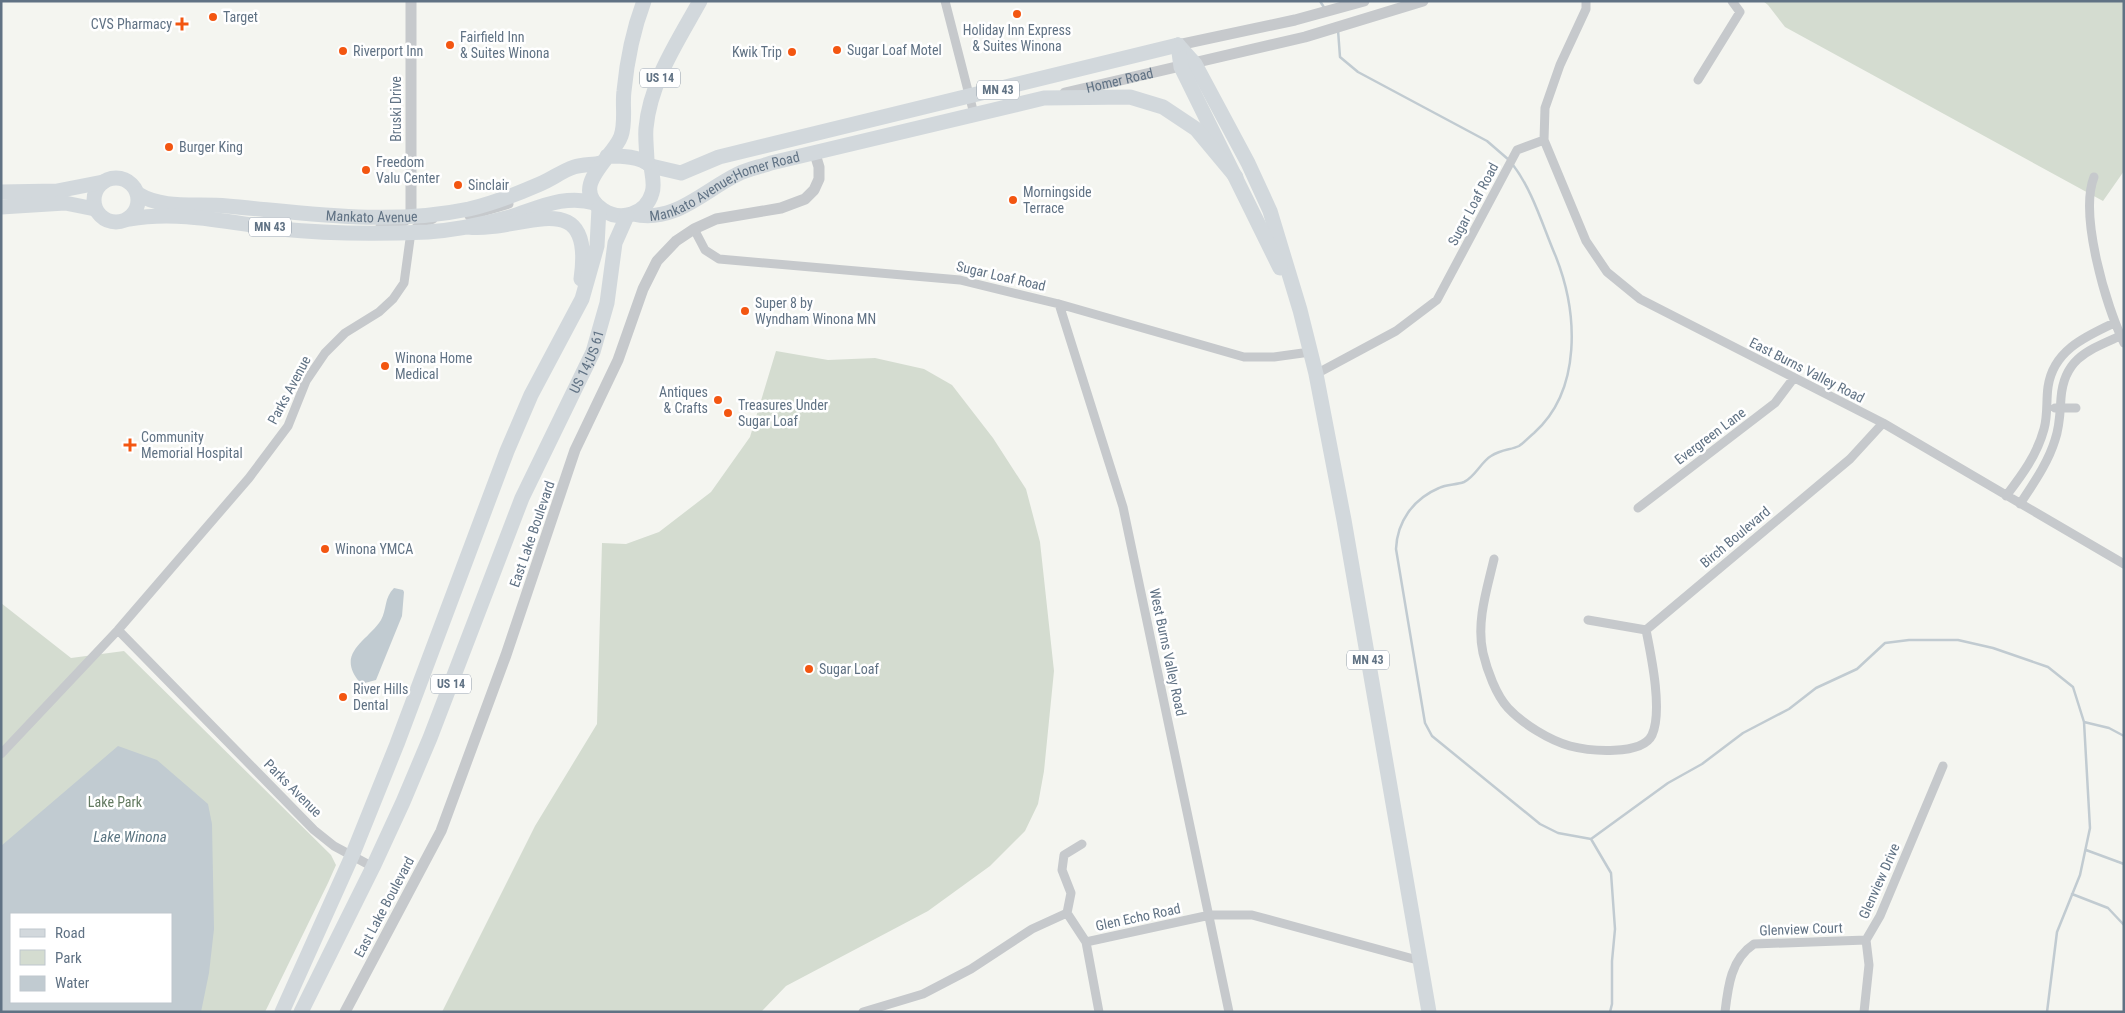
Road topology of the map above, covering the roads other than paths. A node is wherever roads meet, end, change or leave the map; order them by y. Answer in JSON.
{"nodes":[{"id":1,"x":411,"y":1,"type":"edge"},
{"id":2,"x":644,"y":1,"type":"edge"},
{"id":3,"x":700,"y":1,"type":"edge"},
{"id":4,"x":945,"y":1,"type":"edge"},
{"id":5,"x":1423,"y":1,"type":"edge"},
{"id":6,"x":1586,"y":1,"type":"edge"},
{"id":7,"x":1732,"y":1,"type":"edge"},
{"id":8,"x":1358,"y":3,"type":"edge"},
{"id":9,"x":1178,"y":45,"type":"junction"},
{"id":10,"x":1188,"y":65,"type":"junction"},
{"id":11,"x":1698,"y":80,"type":"dead end"},
{"id":12,"x":969,"y":96,"type":"junction"},
{"id":13,"x":1044,"y":98,"type":"junction"},
{"id":14,"x":974,"y":114,"type":"junction"},
{"id":15,"x":817,"y":134,"type":"joint"},
{"id":16,"x":1544,"y":140,"type":"junction"},
{"id":17,"x":815,"y":154,"type":"junction"},
{"id":18,"x":604,"y":159,"type":"junction"},
{"id":19,"x":649,"y":164,"type":"junction"},
{"id":20,"x":1236,"y":177,"type":"junction"},
{"id":21,"x":2094,"y":177,"type":"dead end"},
{"id":22,"x":103,"y":182,"type":"junction"},
{"id":23,"x":1,"y":192,"type":"edge"},
{"id":24,"x":520,"y":193,"type":"junction"},
{"id":25,"x":138,"y":194,"type":"junction"},
{"id":26,"x":597,"y":206,"type":"junction"},
{"id":27,"x":1,"y":207,"type":"edge"},
{"id":28,"x":95,"y":209,"type":"junction"},
{"id":29,"x":630,"y":215,"type":"junction"},
{"id":30,"x":411,"y":216,"type":"junction"},
{"id":31,"x":129,"y":219,"type":"junction"},
{"id":32,"x":468,"y":227,"type":"junction"},
{"id":33,"x":694,"y":229,"type":"junction"},
{"id":34,"x":323,"y":232,"type":"junction"},
{"id":35,"x":411,"y":232,"type":"junction"},
{"id":36,"x":1059,"y":304,"type":"junction"},
{"id":37,"x":1300,"y":310,"type":"junction"},
{"id":38,"x":2114,"y":323,"type":"junction"},
{"id":39,"x":570,"y":325,"type":"junction"},
{"id":40,"x":2122,"y":339,"type":"edge"},
{"id":41,"x":1310,"y":352,"type":"junction"},
{"id":42,"x":1316,"y":374,"type":"junction"},
{"id":43,"x":1793,"y":379,"type":"junction"},
{"id":44,"x":2047,"y":407,"type":"junction"},
{"id":45,"x":2060,"y":408,"type":"junction"},
{"id":46,"x":2076,"y":408,"type":"dead end"},
{"id":47,"x":1883,"y":424,"type":"junction"},
{"id":48,"x":2006,"y":496,"type":"junction"},
{"id":49,"x":2020,"y":504,"type":"junction"},
{"id":50,"x":1638,"y":508,"type":"dead end"},
{"id":51,"x":1494,"y":559,"type":"dead end"},
{"id":52,"x":2124,"y":564,"type":"edge"},
{"id":53,"x":1588,"y":620,"type":"dead end"},
{"id":54,"x":118,"y":630,"type":"junction"},
{"id":55,"x":1646,"y":630,"type":"junction"},
{"id":56,"x":1,"y":754,"type":"edge"},
{"id":57,"x":1943,"y":766,"type":"dead end"},
{"id":58,"x":1082,"y":844,"type":"dead end"},
{"id":59,"x":352,"y":856,"type":"junction"},
{"id":60,"x":373,"y":867,"type":"junction"},
{"id":61,"x":1067,"y":913,"type":"junction"},
{"id":62,"x":1210,"y":915,"type":"junction"},
{"id":63,"x":1866,"y":940,"type":"junction"},
{"id":64,"x":1086,"y":942,"type":"junction"},
{"id":65,"x":1421,"y":961,"type":"junction"},
{"id":66,"x":282,"y":1012,"type":"edge"},
{"id":67,"x":301,"y":1012,"type":"edge"},
{"id":68,"x":345,"y":1012,"type":"edge"},
{"id":69,"x":863,"y":1012,"type":"edge"},
{"id":70,"x":1099,"y":1012,"type":"edge"},
{"id":71,"x":1229,"y":1012,"type":"edge"},
{"id":72,"x":1429,"y":1012,"type":"edge"},
{"id":73,"x":1725,"y":1012,"type":"edge"},
{"id":74,"x":1864,"y":1012,"type":"edge"}],
"edges":[{"from":1,"to":30,"type":"street","name":"Bruski Drive"},
{"from":2,"to":18,"type":"main road","name":"US 14;US 61","number":"US 14"},
{"from":3,"to":19,"type":"main road","name":"US 14;US 61","number":"US 14"},
{"from":4,"to":12,"type":"street"},
{"from":5,"to":10,"type":"street","name":"Homer Road"},
{"from":6,"to":16,"type":"street"},
{"from":7,"to":11,"type":"street"},
{"from":8,"to":9,"type":"street","name":"Homer Road"},
{"from":9,"to":10,"type":"main road","number":"MN 43"},
{"from":9,"to":12,"type":"main road","name":"Homer Road","number":"MN 43"},
{"from":10,"to":13,"type":"street","name":"Homer Road"},
{"from":10,"to":20,"type":"main road","number":"MN 43"},
{"from":10,"to":37,"type":"main road","number":"MN 43"},
{"from":12,"to":14,"type":"street"},
{"from":12,"to":15,"type":"main road","name":"Homer Road","number":"MN 43"},
{"from":13,"to":14,"type":"main road","name":"Homer Road","number":"MN 43"},
{"from":13,"to":20,"type":"main road","number":"MN 43"},
{"from":14,"to":17,"type":"main road","name":"Homer Road","number":"MN 43"},
{"from":15,"to":19,"type":"main road","name":"Mankato Avenue;Homer Road","number":"MN 43"},
{"from":16,"to":42,"type":"street","name":"Sugar Loaf Road"},
{"from":16,"to":43,"type":"street","name":"East Burns Valley Road"},
{"from":17,"to":29,"type":"main road","name":"Mankato Avenue;Homer Road","number":"MN 43"},
{"from":17,"to":33,"type":"street","name":"East Lake Boulevard"},
{"from":18,"to":19,"type":"main road"},
{"from":18,"to":24,"type":"main road","name":"Mankato Avenue","number":"MN 43"},
{"from":18,"to":26,"type":"main road","name":"US 14;US 61","number":"US 14"},
{"from":19,"to":29,"type":"main road","name":"US 14;US 61","number":"US 14"},
{"from":20,"to":37,"type":"main road","number":"MN 43"},
{"from":21,"to":38,"type":"street"},
{"from":22,"to":23,"type":"main road","name":"Mankato Avenue","number":"MN 43"},
{"from":22,"to":25,"type":"main road","name":"Mankato Avenue","number":"MN 43"},
{"from":22,"to":28,"type":"main road"},
{"from":24,"to":30,"type":"main road","name":"Mankato Avenue","number":"MN 43"},
{"from":24,"to":35,"type":"street"},
{"from":25,"to":30,"type":"main road","name":"Mankato Avenue","number":"MN 43"},
{"from":25,"to":31,"type":"main road"},
{"from":26,"to":29,"type":"main road"},
{"from":26,"to":32,"type":"main road","name":"Mankato Avenue","number":"MN 43"},
{"from":26,"to":39,"type":"main road","name":"US 14;US 61","number":"US 14"},
{"from":27,"to":28,"type":"main road","name":"Mankato Avenue","number":"MN 43"},
{"from":28,"to":31,"type":"main road","name":"Mankato Avenue","number":"MN 43"},
{"from":29,"to":60,"type":"main road","name":"US 14;US 61","number":"US 14"},
{"from":30,"to":34,"type":"street"},
{"from":31,"to":34,"type":"main road","name":"Mankato Avenue","number":"MN 43"},
{"from":32,"to":35,"type":"main road","name":"Mankato Avenue","number":"MN 43"},
{"from":32,"to":39,"type":"main road"},
{"from":33,"to":36,"type":"street","name":"Sugar Loaf Road"},
{"from":33,"to":68,"type":"street","name":"East Lake Boulevard"},
{"from":34,"to":35,"type":"main road","name":"Mankato Avenue","number":"MN 43"},
{"from":35,"to":54,"type":"street","name":"Parks Avenue"},
{"from":36,"to":41,"type":"street","name":"Sugar Loaf Road"},
{"from":36,"to":62,"type":"street","name":"West Burns Valley Road"},
{"from":37,"to":41,"type":"main road","number":"MN 43"},
{"from":38,"to":40,"type":"street"},
{"from":38,"to":44,"type":"street"},
{"from":39,"to":59,"type":"main road","name":"US 14;US 61","number":"US 14"},
{"from":40,"to":45,"type":"street"},
{"from":41,"to":42,"type":"main road","number":"MN 43"},
{"from":42,"to":65,"type":"main road","number":"MN 43"},
{"from":43,"to":47,"type":"street","name":"East Burns Valley Road"},
{"from":43,"to":50,"type":"street","name":"Evergreen Lane"},
{"from":44,"to":45,"type":"street"},
{"from":44,"to":48,"type":"street"},
{"from":45,"to":46,"type":"street"},
{"from":45,"to":49,"type":"street"},
{"from":47,"to":48,"type":"street","name":"East Burns Valley Road"},
{"from":47,"to":55,"type":"street","name":"Birch Boulevard"},
{"from":48,"to":49,"type":"street","name":"East Burns Valley Road"},
{"from":49,"to":52,"type":"street","name":"East Burns Valley Road"},
{"from":51,"to":55,"type":"street"},
{"from":53,"to":55,"type":"street"},
{"from":54,"to":56,"type":"street","name":"Parks Avenue"},
{"from":54,"to":59,"type":"street","name":"Parks Avenue"},
{"from":57,"to":63,"type":"street","name":"Glenview Drive"},
{"from":58,"to":61,"type":"street"},
{"from":59,"to":60,"type":"street","name":"Parks Avenue"},
{"from":59,"to":66,"type":"main road","number":"US 14"},
{"from":60,"to":67,"type":"main road","number":"US 14"},
{"from":61,"to":64,"type":"street","name":"Glen Echo Road"},
{"from":61,"to":69,"type":"street"},
{"from":62,"to":64,"type":"street","name":"Glen Echo Road"},
{"from":62,"to":65,"type":"street","name":"Glen Echo Road"},
{"from":62,"to":71,"type":"street","name":"West Burns Valley Road"},
{"from":63,"to":73,"type":"street","name":"Glenview Court"},
{"from":63,"to":74,"type":"street","name":"Glenview Drive"},
{"from":64,"to":70,"type":"street"},
{"from":65,"to":72,"type":"main road","number":"MN 43"}]}
